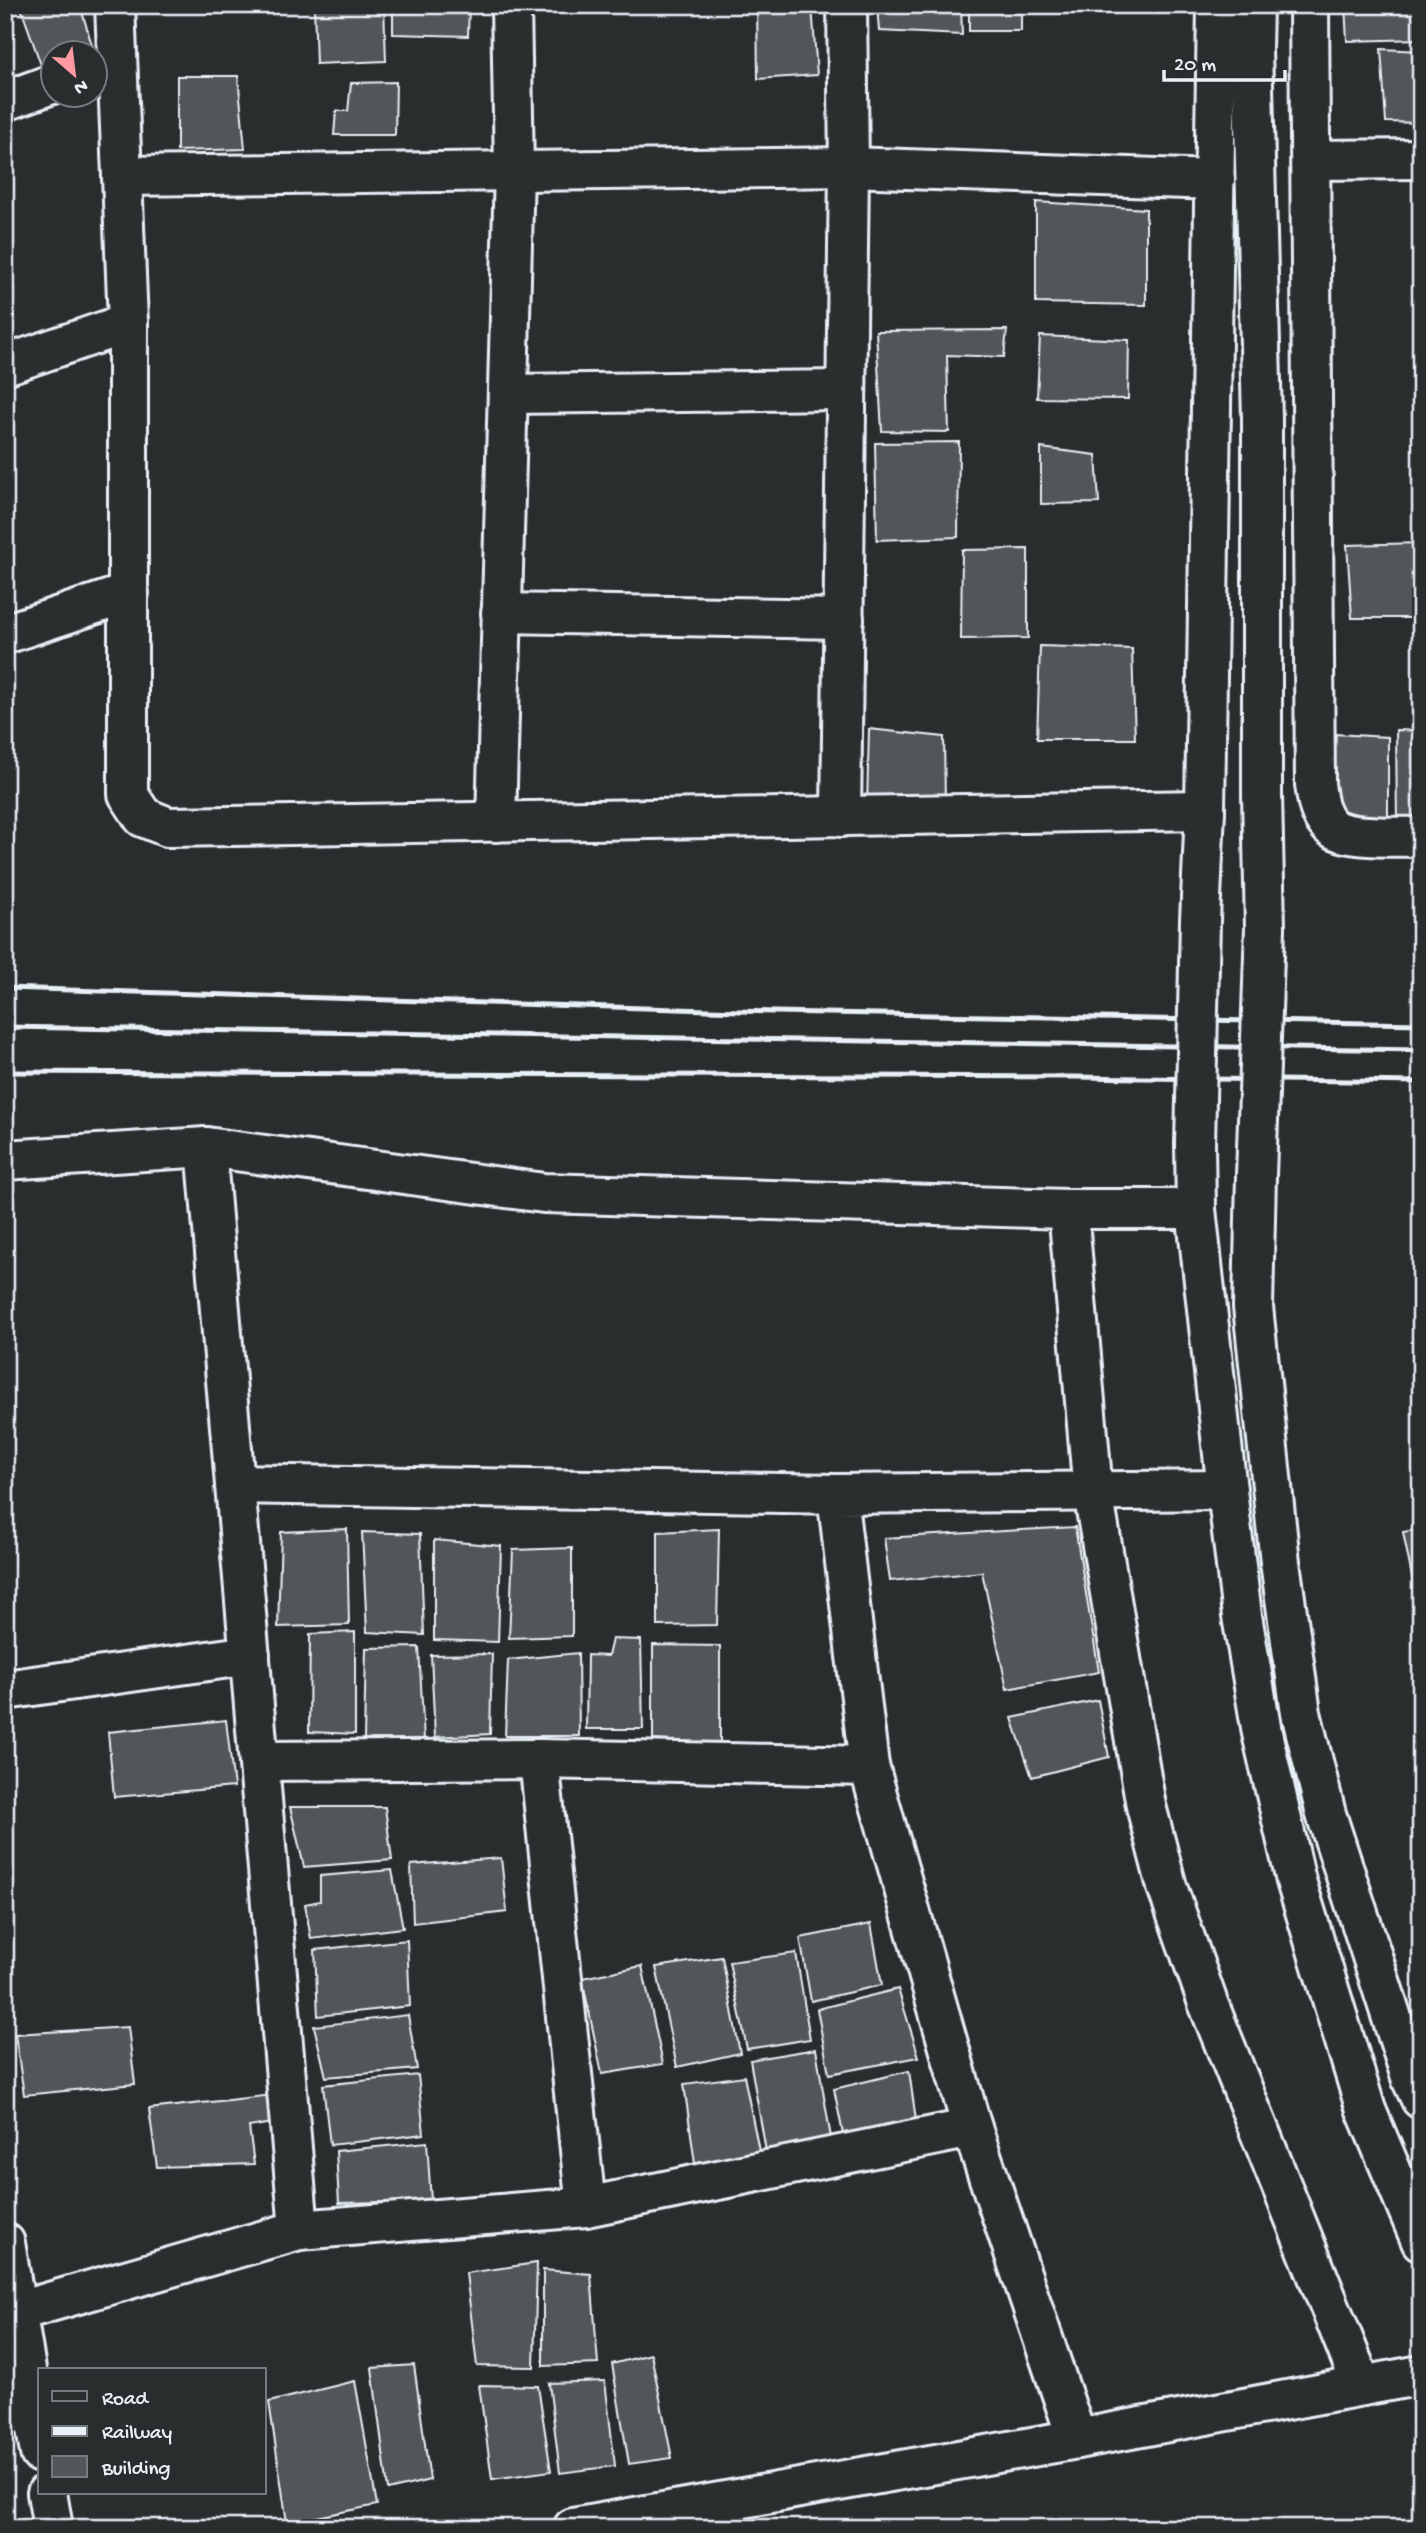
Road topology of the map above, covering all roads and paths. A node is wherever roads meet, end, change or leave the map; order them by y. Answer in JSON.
{"nodes":[{"id":1,"x":115,"y":5,"type":"edge"},
{"id":2,"x":511,"y":5,"type":"edge"},
{"id":3,"x":847,"y":5,"type":"edge"},
{"id":4,"x":1217,"y":5,"type":"edge"},
{"id":5,"x":1253,"y":5,"type":"edge"},
{"id":6,"x":1309,"y":5,"type":"edge"},
{"id":7,"x":108,"y":51,"type":"edge"},
{"id":8,"x":108,"y":78,"type":"edge"},
{"id":9,"x":38,"y":89,"type":"edge"},
{"id":10,"x":5,"y":101,"type":"edge"},
{"id":11,"x":1421,"y":159,"type":"edge"},
{"id":12,"x":1312,"y":160,"type":"junction"},
{"id":13,"x":849,"y":167,"type":"junction"},
{"id":14,"x":514,"y":171,"type":"junction"},
{"id":15,"x":122,"y":176,"type":"junction"},
{"id":16,"x":1215,"y":180,"type":"junction"},
{"id":17,"x":128,"y":323,"type":"junction"},
{"id":18,"x":5,"y":365,"type":"edge"},
{"id":19,"x":846,"y":390,"type":"junction"},
{"id":20,"x":508,"y":394,"type":"junction"},
{"id":21,"x":129,"y":593,"type":"junction"},
{"id":22,"x":501,"y":613,"type":"junction"},
{"id":23,"x":844,"y":619,"type":"junction"},
{"id":24,"x":5,"y":634,"type":"edge"},
{"id":25,"x":1205,"y":810,"type":"junction"},
{"id":26,"x":841,"y":817,"type":"junction"},
{"id":27,"x":496,"y":822,"type":"junction"},
{"id":28,"x":1421,"y":837,"type":"edge"},
{"id":29,"x":206,"y":1147,"type":"junction"},
{"id":30,"x":5,"y":1160,"type":"edge"},
{"id":31,"x":1069,"y":1209,"type":"junction"},
{"id":32,"x":1196,"y":1209,"type":"junction"},
{"id":33,"x":235,"y":1483,"type":"junction"},
{"id":34,"x":1227,"y":1490,"type":"junction"},
{"id":35,"x":1093,"y":1492,"type":"junction"},
{"id":36,"x":837,"y":1494,"type":"junction"},
{"id":37,"x":250,"y":1655,"type":"junction"},
{"id":38,"x":5,"y":1690,"type":"edge"},
{"id":39,"x":539,"y":1759,"type":"junction"},
{"id":40,"x":259,"y":1761,"type":"junction"},
{"id":41,"x":869,"y":1766,"type":"junction"},
{"id":42,"x":1421,"y":2099,"type":"edge"},
{"id":43,"x":972,"y":2127,"type":"junction"},
{"id":44,"x":586,"y":2207,"type":"junction"},
{"id":45,"x":299,"y":2230,"type":"junction"},
{"id":46,"x":1421,"y":2241,"type":"edge"},
{"id":47,"x":5,"y":2243,"type":"edge"},
{"id":48,"x":11,"y":2313,"type":"edge"},
{"id":49,"x":1421,"y":2375,"type":"edge"},
{"id":50,"x":1362,"y":2386,"type":"junction"},
{"id":51,"x":1077,"y":2439,"type":"junction"},
{"id":52,"x":38,"y":2443,"type":"edge"},
{"id":53,"x":47,"y":2494,"type":"edge"},
{"id":54,"x":53,"y":2528,"type":"edge"},
{"id":55,"x":573,"y":2528,"type":"edge"}],
"edges":[{"from":1,"to":7,"type":"street"},
{"from":2,"to":14,"type":"street"},
{"from":3,"to":13,"type":"street"},
{"from":4,"to":16,"type":"street"},
{"from":5,"to":42,"type":"street","bridge":true},
{"from":6,"to":12,"type":"street"},
{"from":8,"to":15,"type":"street"},
{"from":9,"to":10,"type":"street"},
{"from":11,"to":12,"type":"street"},
{"from":12,"to":28,"type":"street"},
{"from":13,"to":14,"type":"street"},
{"from":13,"to":16,"type":"street"},
{"from":13,"to":19,"type":"street"},
{"from":14,"to":15,"type":"street"},
{"from":14,"to":20,"type":"street"},
{"from":15,"to":17,"type":"street"},
{"from":16,"to":25,"type":"street"},
{"from":17,"to":18,"type":"street"},
{"from":17,"to":21,"type":"street"},
{"from":19,"to":20,"type":"street"},
{"from":19,"to":23,"type":"street"},
{"from":20,"to":22,"type":"street"},
{"from":21,"to":24,"type":"street"},
{"from":21,"to":27,"type":"street"},
{"from":22,"to":23,"type":"street"},
{"from":22,"to":27,"type":"street"},
{"from":23,"to":26,"type":"street"},
{"from":25,"to":26,"type":"street"},
{"from":25,"to":32,"type":"street","bridge":true},
{"from":26,"to":27,"type":"street"},
{"from":29,"to":30,"type":"street"},
{"from":29,"to":31,"type":"street"},
{"from":29,"to":33,"type":"street"},
{"from":31,"to":32,"type":"street"},
{"from":31,"to":35,"type":"street"},
{"from":32,"to":34,"type":"street"},
{"from":33,"to":36,"type":"street"},
{"from":33,"to":37,"type":"street"},
{"from":34,"to":35,"type":"street"},
{"from":34,"to":46,"type":"street"},
{"from":35,"to":36,"type":"street"},
{"from":35,"to":50,"type":"street"},
{"from":36,"to":41,"type":"street"},
{"from":37,"to":38,"type":"street"},
{"from":37,"to":40,"type":"street"},
{"from":39,"to":40,"type":"street"},
{"from":39,"to":41,"type":"street"},
{"from":39,"to":44,"type":"street"},
{"from":40,"to":45,"type":"street"},
{"from":41,"to":43,"type":"street"},
{"from":43,"to":44,"type":"street"},
{"from":43,"to":51,"type":"street"},
{"from":44,"to":45,"type":"street"},
{"from":45,"to":48,"type":"street"},
{"from":47,"to":48,"type":"street"},
{"from":48,"to":52,"type":"street"},
{"from":49,"to":50,"type":"street"},
{"from":50,"to":51,"type":"street"},
{"from":51,"to":55,"type":"street"},
{"from":53,"to":54,"type":"street"}]}
